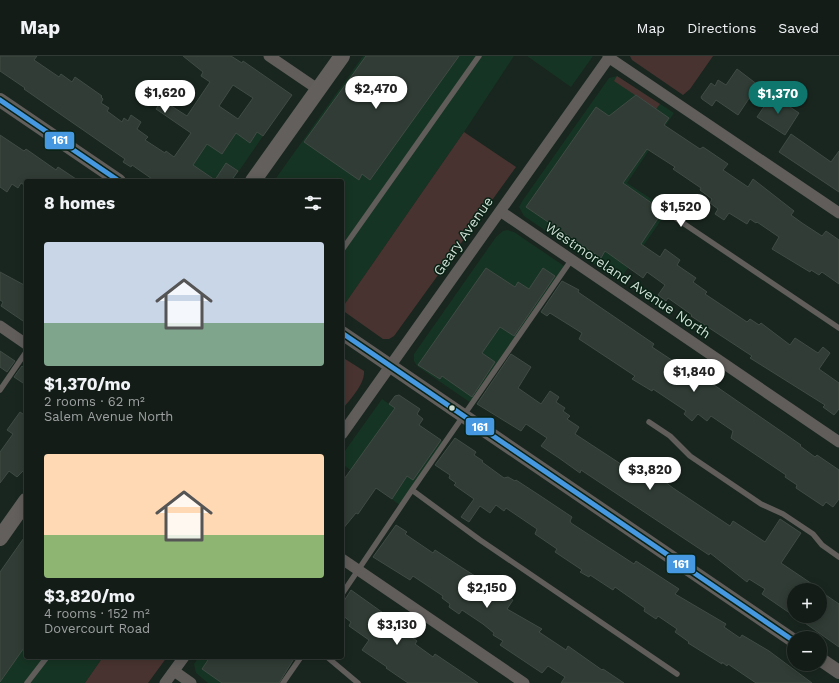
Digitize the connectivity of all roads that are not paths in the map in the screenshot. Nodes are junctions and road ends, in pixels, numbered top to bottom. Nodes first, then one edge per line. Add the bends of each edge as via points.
1 (269, 56) edge
2 (342, 56) edge
3 (479, 56) edge
4 (609, 57) edge
5 (319, 90) junction
6 (0, 100) edge
7 (116, 179) edge
8 (255, 179) edge
9 (500, 211) junction
10 (668, 213) dead end
11 (839, 213) edge
12 (344, 247) edge
13 (572, 259) junction
14 (0, 326) edge
15 (839, 328) edge
16 (344, 334) edge
17 (24, 343) edge
18 (24, 355) edge
19 (390, 367) junction
20 (0, 390) edge
21 (463, 416) junction
22 (650, 422) dead end
23 (344, 431) edge
24 (839, 442) edge
25 (412, 490) junction
26 (24, 504) edge
27 (0, 538) edge
28 (839, 557) edge
29 (344, 560) edge
30 (358, 570) junction
31 (344, 591) edge
32 (787, 637) edge
33 (45, 659) edge
34 (183, 659) edge
35 (300, 659) edge
36 (328, 659) edge
37 (827, 664) edge
38 (174, 671) junction
39 (839, 672) edge
40 (677, 674) dead end
41 (27, 683) edge
42 (165, 683) edge
43 (191, 683) edge
44 (283, 683) edge
45 (358, 683) edge
46 (524, 683) edge

1 - 5 street
2 - 5 main road
3 - 12 lane
4 - 9 street, Geary Avenue
4 - 11 street
5 - 8 main road
6 - 7 street
9 - 13 street, Westmoreland Avenue North
9 - 19 street, Geary Avenue
10 - 15 lane
13 - 21 lane
13 - 24 street, Westmoreland Avenue North
14 - 17 street
16 - 19 street
18 - 20 lane
19 - 21 street
19 - 23 street, Geary Avenue
21 - 25 lane
21 - 32 street
22 - 28 lane via 670,436 690,456 761,504 783,514 813,534 822,545
25 - 30 lane
25 - 40 lane via 480,540
26 - 27 main road
29 - 30 street
30 - 31 lane
30 - 46 street
33 - 41 lane
34 - 38 street
35 - 44 lane
36 - 45 lane
37 - 39 street
38 - 42 street
38 - 43 street

